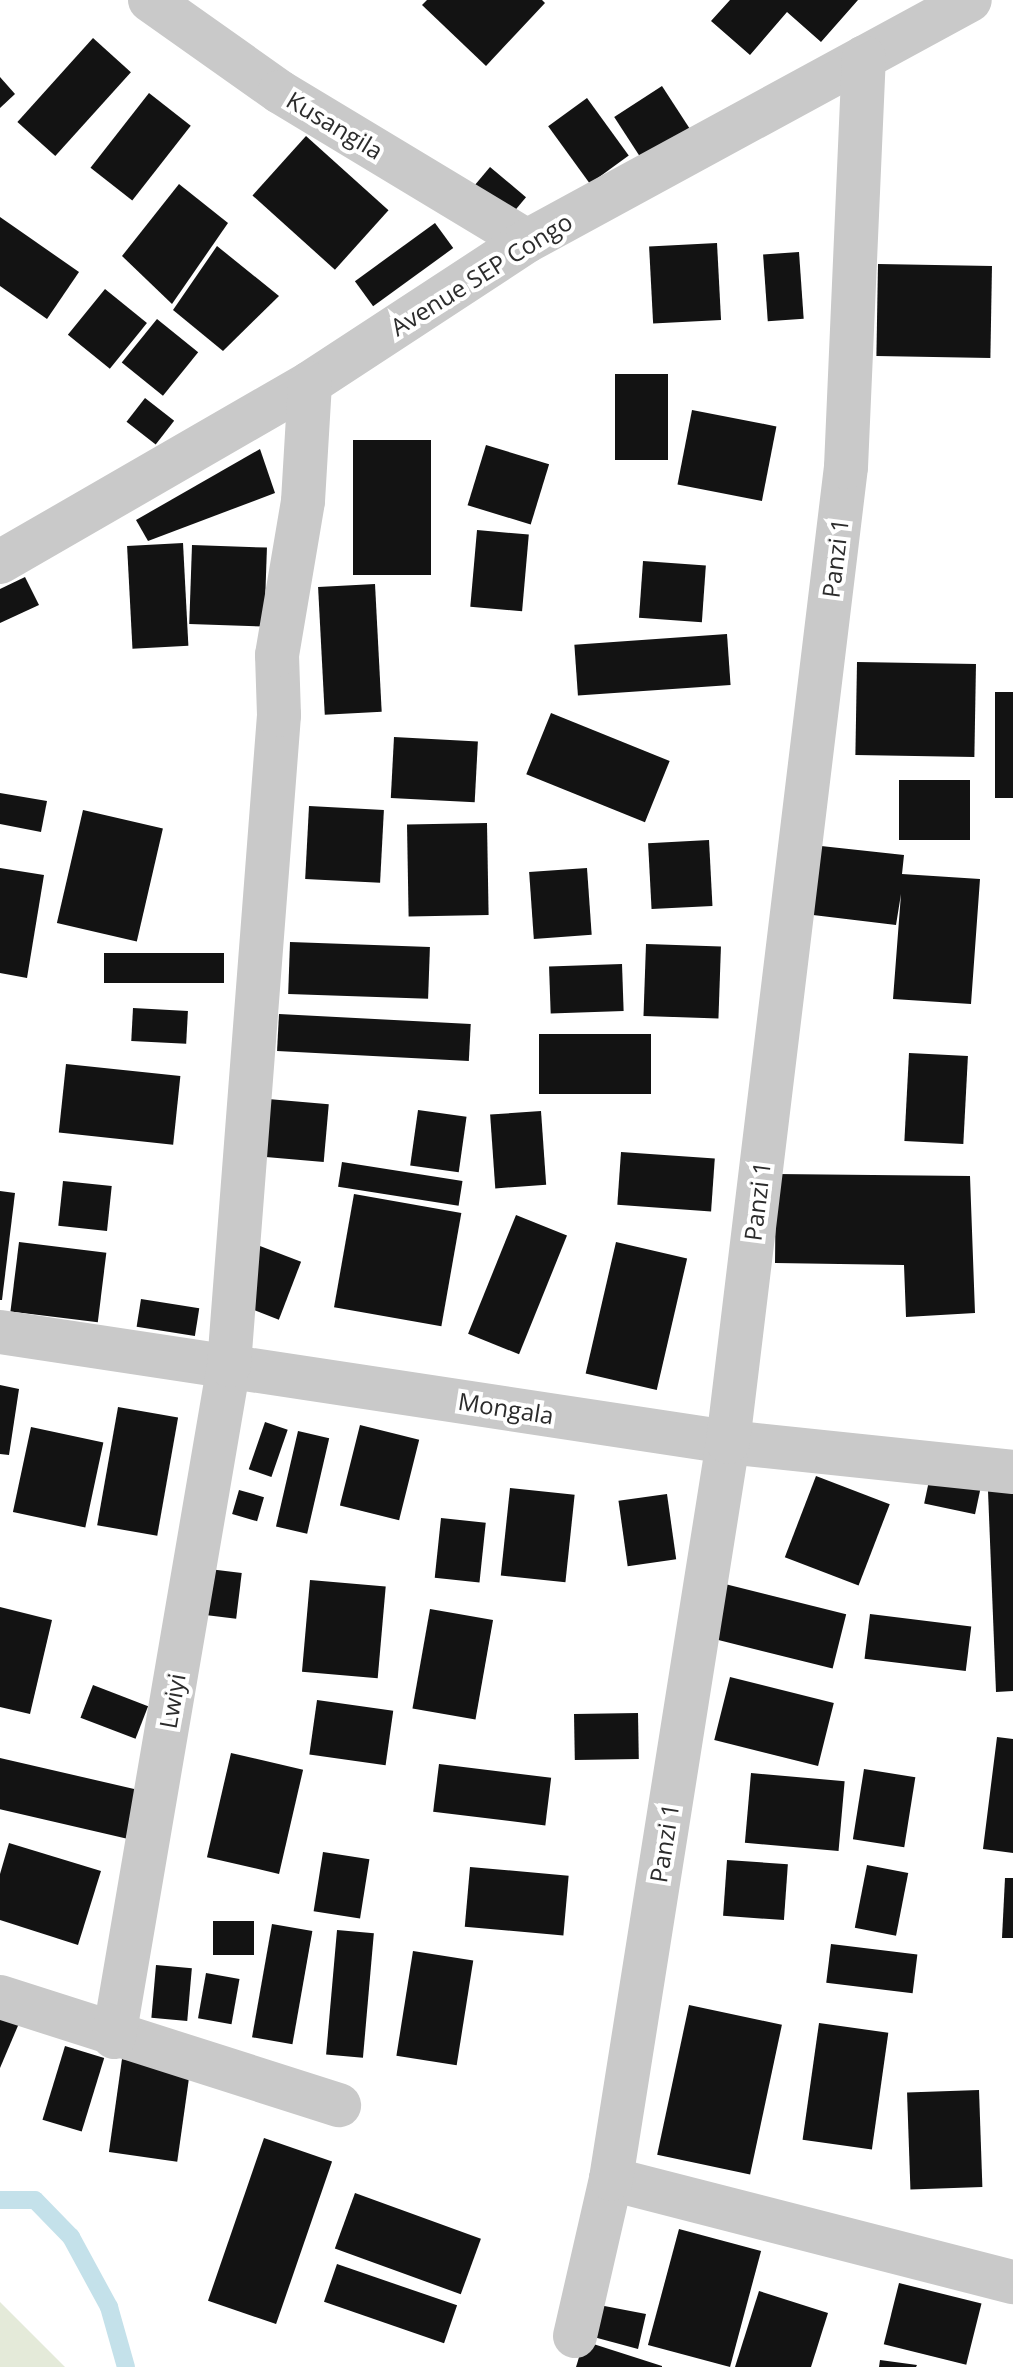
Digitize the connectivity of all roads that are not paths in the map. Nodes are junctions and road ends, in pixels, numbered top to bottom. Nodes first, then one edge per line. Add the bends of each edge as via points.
1 (150, 0) edge
2 (970, 0) edge
3 (864, 57) junction
4 (527, 241) junction
5 (310, 383) junction
6 (10, 542) edge
7 (0, 1332) edge
8 (229, 1365) junction
9 (728, 1442) junction
10 (1013, 1472) edge
11 (0, 1997) edge
12 (114, 2037) junction
13 (339, 2105) dead end
14 (611, 2179) junction
15 (1013, 2282) edge
16 (575, 2336) dead end

1 - 4 street, Kusangila via 280,92
2 - 3 street, Avenue SEP Congo
3 - 4 street, Avenue SEP Congo
3 - 9 street, Panzi 1 via 846,467
4 - 5 street, Avenue SEP Congo
5 - 6 street, Avenue SEP Congo
5 - 8 street, Lwiyi via 303,501 277,655 279,715
7 - 8 street, Mongala
8 - 9 street, Mongala
8 - 12 street, Lwiyi
9 - 10 street, Mongala
9 - 14 street, Panzi 1
11 - 12 street
12 - 13 street
14 - 15 street
14 - 16 street, Panzi 1

